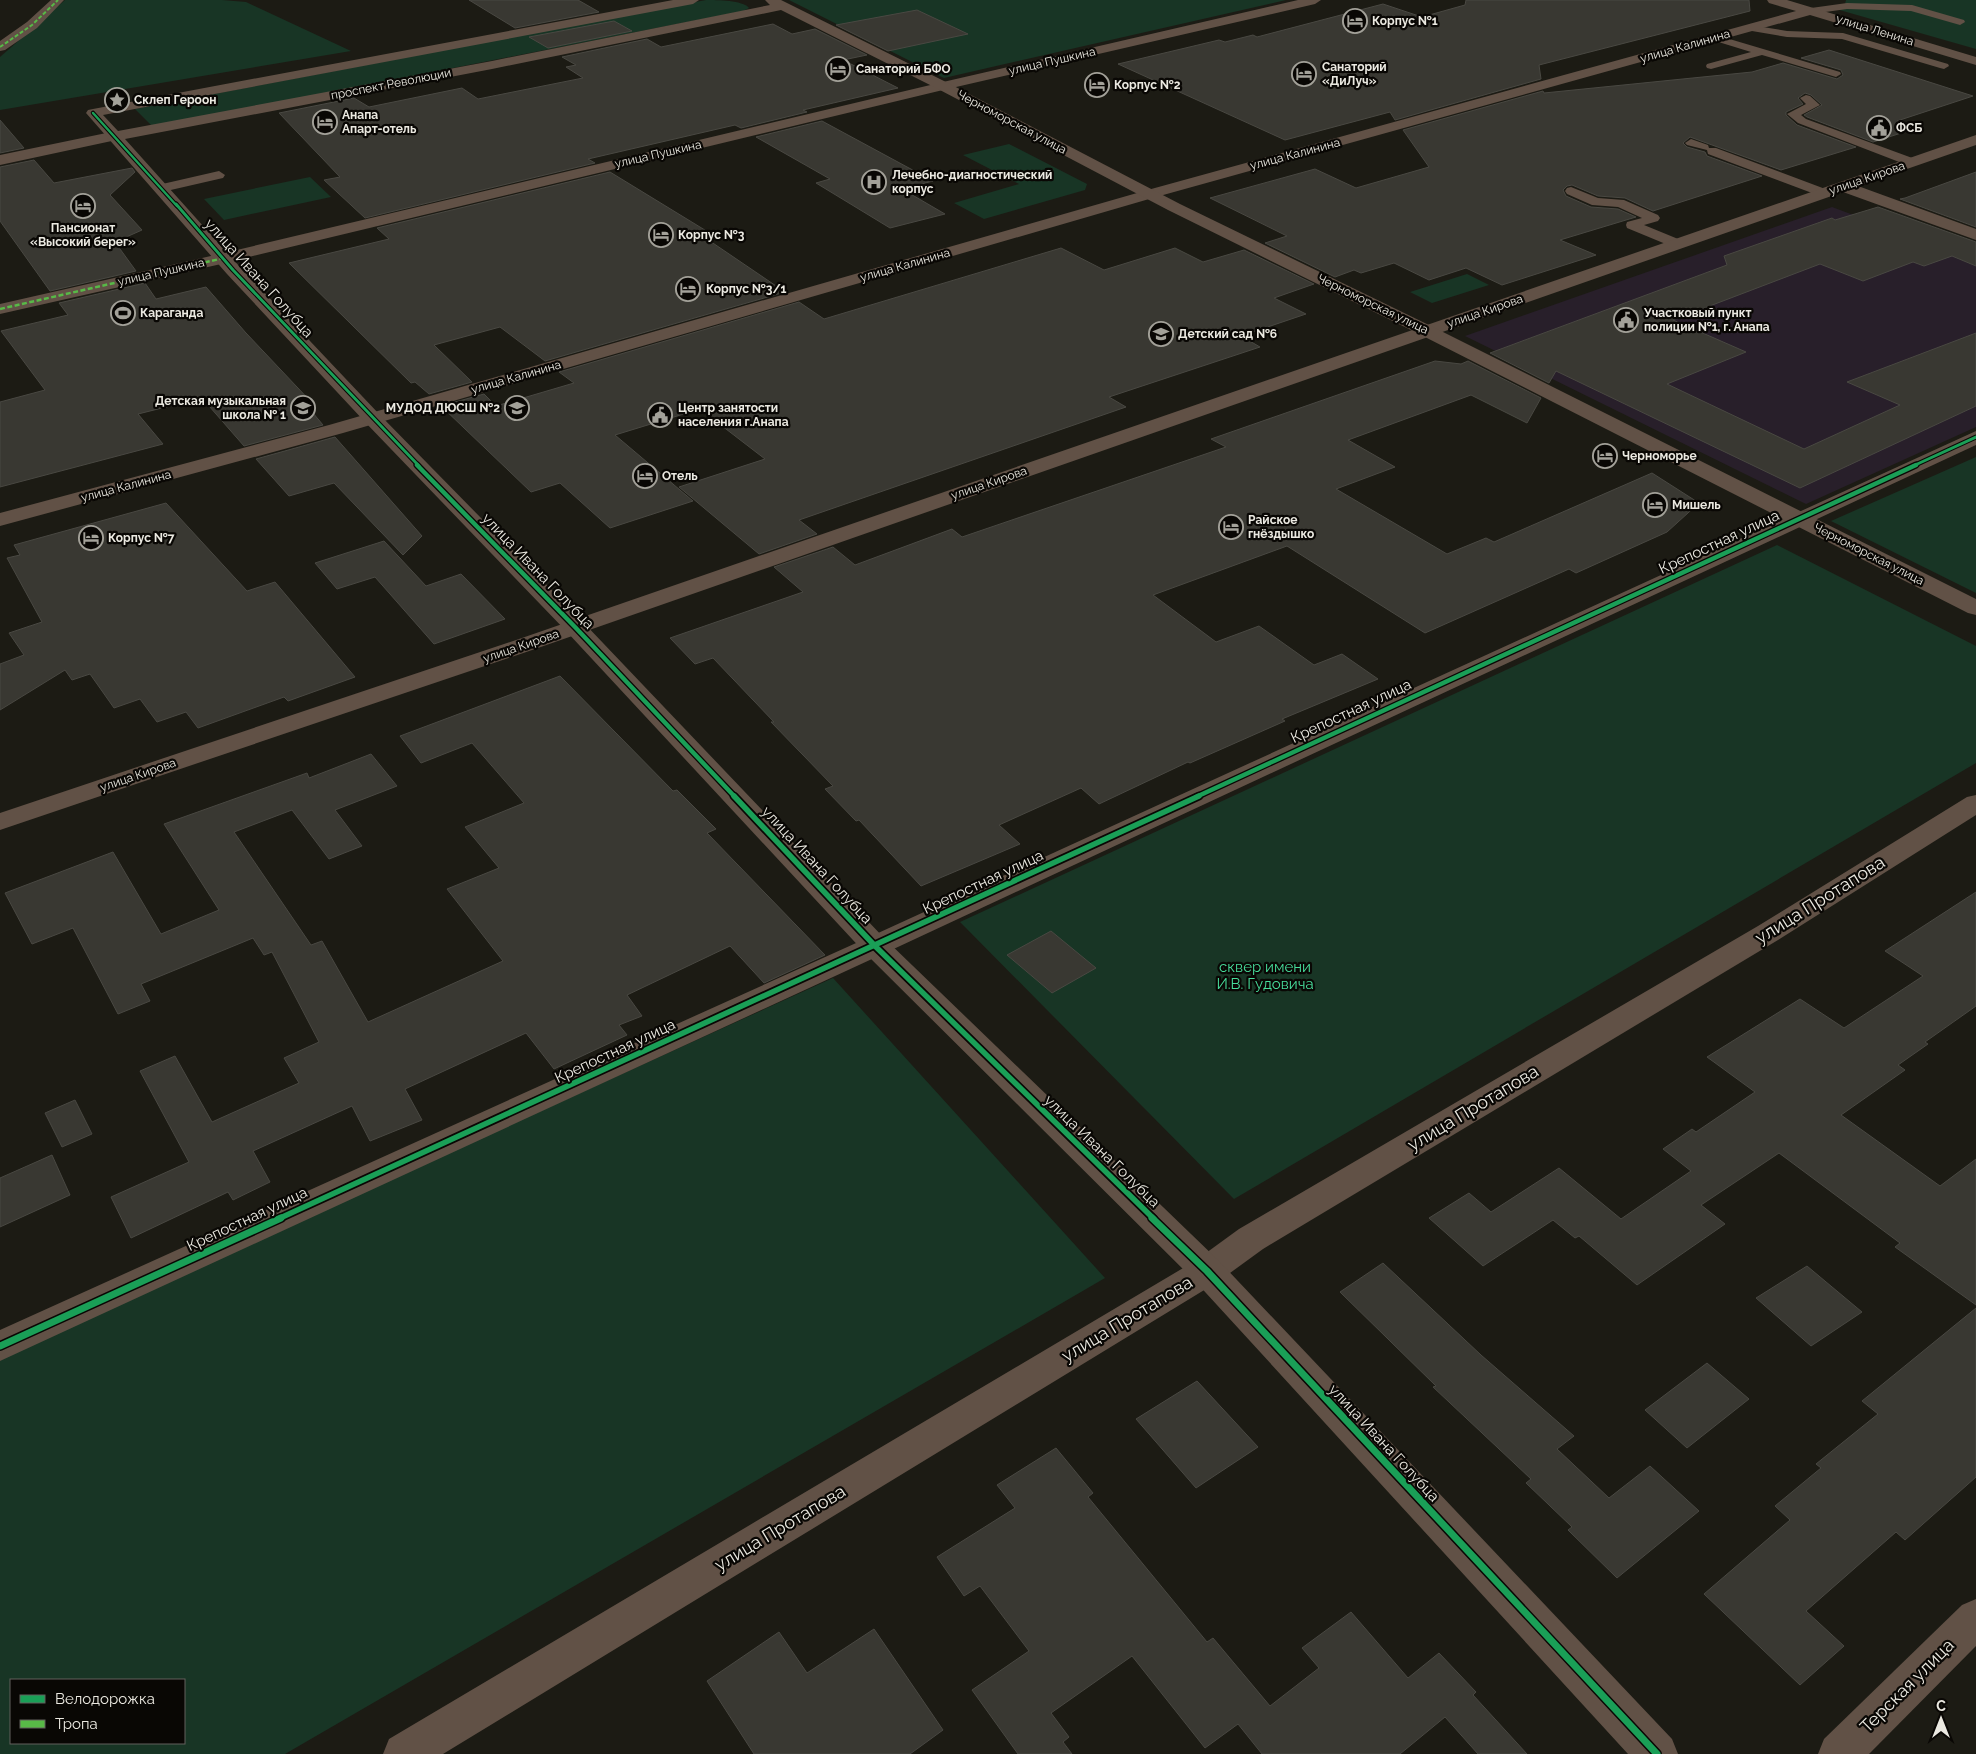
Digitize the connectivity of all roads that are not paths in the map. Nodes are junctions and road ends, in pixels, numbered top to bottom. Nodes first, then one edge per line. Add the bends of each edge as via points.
1 (58, 0) edge
2 (694, 0) edge
3 (1315, 0) edge
4 (1773, 0) edge
5 (777, 3) edge
6 (1811, 11) junction
7 (1960, 22) dead end
8 (1750, 28) junction
9 (1716, 38) junction
10 (0, 47) edge
11 (1762, 52) junction
12 (1976, 61) edge
13 (1711, 66) dead end
14 (1944, 66) dead end
15 (1836, 74) dead end
16 (943, 86) junction
17 (1806, 98) dead end
18 (93, 113) joint
19 (116, 136) junction
20 (1976, 140) edge
21 (1691, 143) dead end
22 (0, 160) edge
23 (1911, 162) junction
24 (219, 175) dead end
25 (1843, 186) junction
26 (162, 188) junction
27 (1571, 191) dead end
28 (1824, 193) junction
29 (1150, 194) junction
30 (1976, 235) edge
31 (1678, 244) junction
32 (224, 258) junction
33 (0, 309) edge
34 (1427, 331) junction
35 (372, 418) junction
36 (1976, 437) edge
37 (1800, 518) junction
38 (0, 520) edge
39 (1976, 608) edge
40 (575, 627) junction
41 (1976, 802) edge
42 (0, 822) edge
43 (876, 946) junction
44 (1207, 1271) junction
45 (0, 1346) edge
46 (1976, 1618) edge
47 (404, 1754) edge
48 (1657, 1754) edge
49 (1839, 1754) edge

1 - 10 street via 32,25
2 - 18 street, проспект Революции
3 - 16 street, улица Пушкина
4 - 6 street, улица Ленина
5 - 16 street, Черноморская улица
5 - 19 street, проспект Революции via 492,64
6 - 7 lane via 1847,6 1912,8
6 - 8 street, улица Калинина
6 - 12 street, улица Ленина
8 - 9 street, улица Калинина
8 - 14 lane via 1787,34 1843,36
9 - 11 lane
9 - 29 street, улица Калинина
11 - 13 lane
11 - 15 lane
16 - 29 street, Черноморская улица
16 - 32 street, улица Пушкина
17 - 23 lane via 1814,106 1793,114 1802,122
18 - 19 street, улица Ивана Голубца
19 - 22 street, проспект Революции
19 - 26 street, улица Ивана Голубца
20 - 23 street, улица Кирова
21 - 28 lane
23 - 25 street, улица Кирова
24 - 26 lane
25 - 28 street, улица Кирова
25 - 30 street
26 - 32 street, улица Ивана Голубца
27 - 31 lane via 1596,202 1620,203 1654,218 1632,225
28 - 31 street, улица Кирова
29 - 34 street, Черноморская улица
29 - 35 street, улица Калинина
31 - 34 street, улица Кирова
32 - 33 street, улица Пушкина
32 - 35 street, улица Ивана Голубца
34 - 37 street, Черноморская улица
34 - 40 street, улица Кирова
35 - 38 street, улица Калинина
35 - 40 street, улица Ивана Голубца
36 - 37 street, Крепостная улица
37 - 39 street, Черноморская улица
37 - 43 street, Крепостная улица
40 - 42 street, улица Кирова
40 - 43 street, улица Ивана Голубца
41 - 44 street, улица Протапова via 1768,933 1251,1239
43 - 44 street, улица Ивана Голубца
43 - 45 street, Крепостная улица
44 - 47 street, улица Протапова
44 - 48 street, улица Ивана Голубца
46 - 49 street, Терская улица

